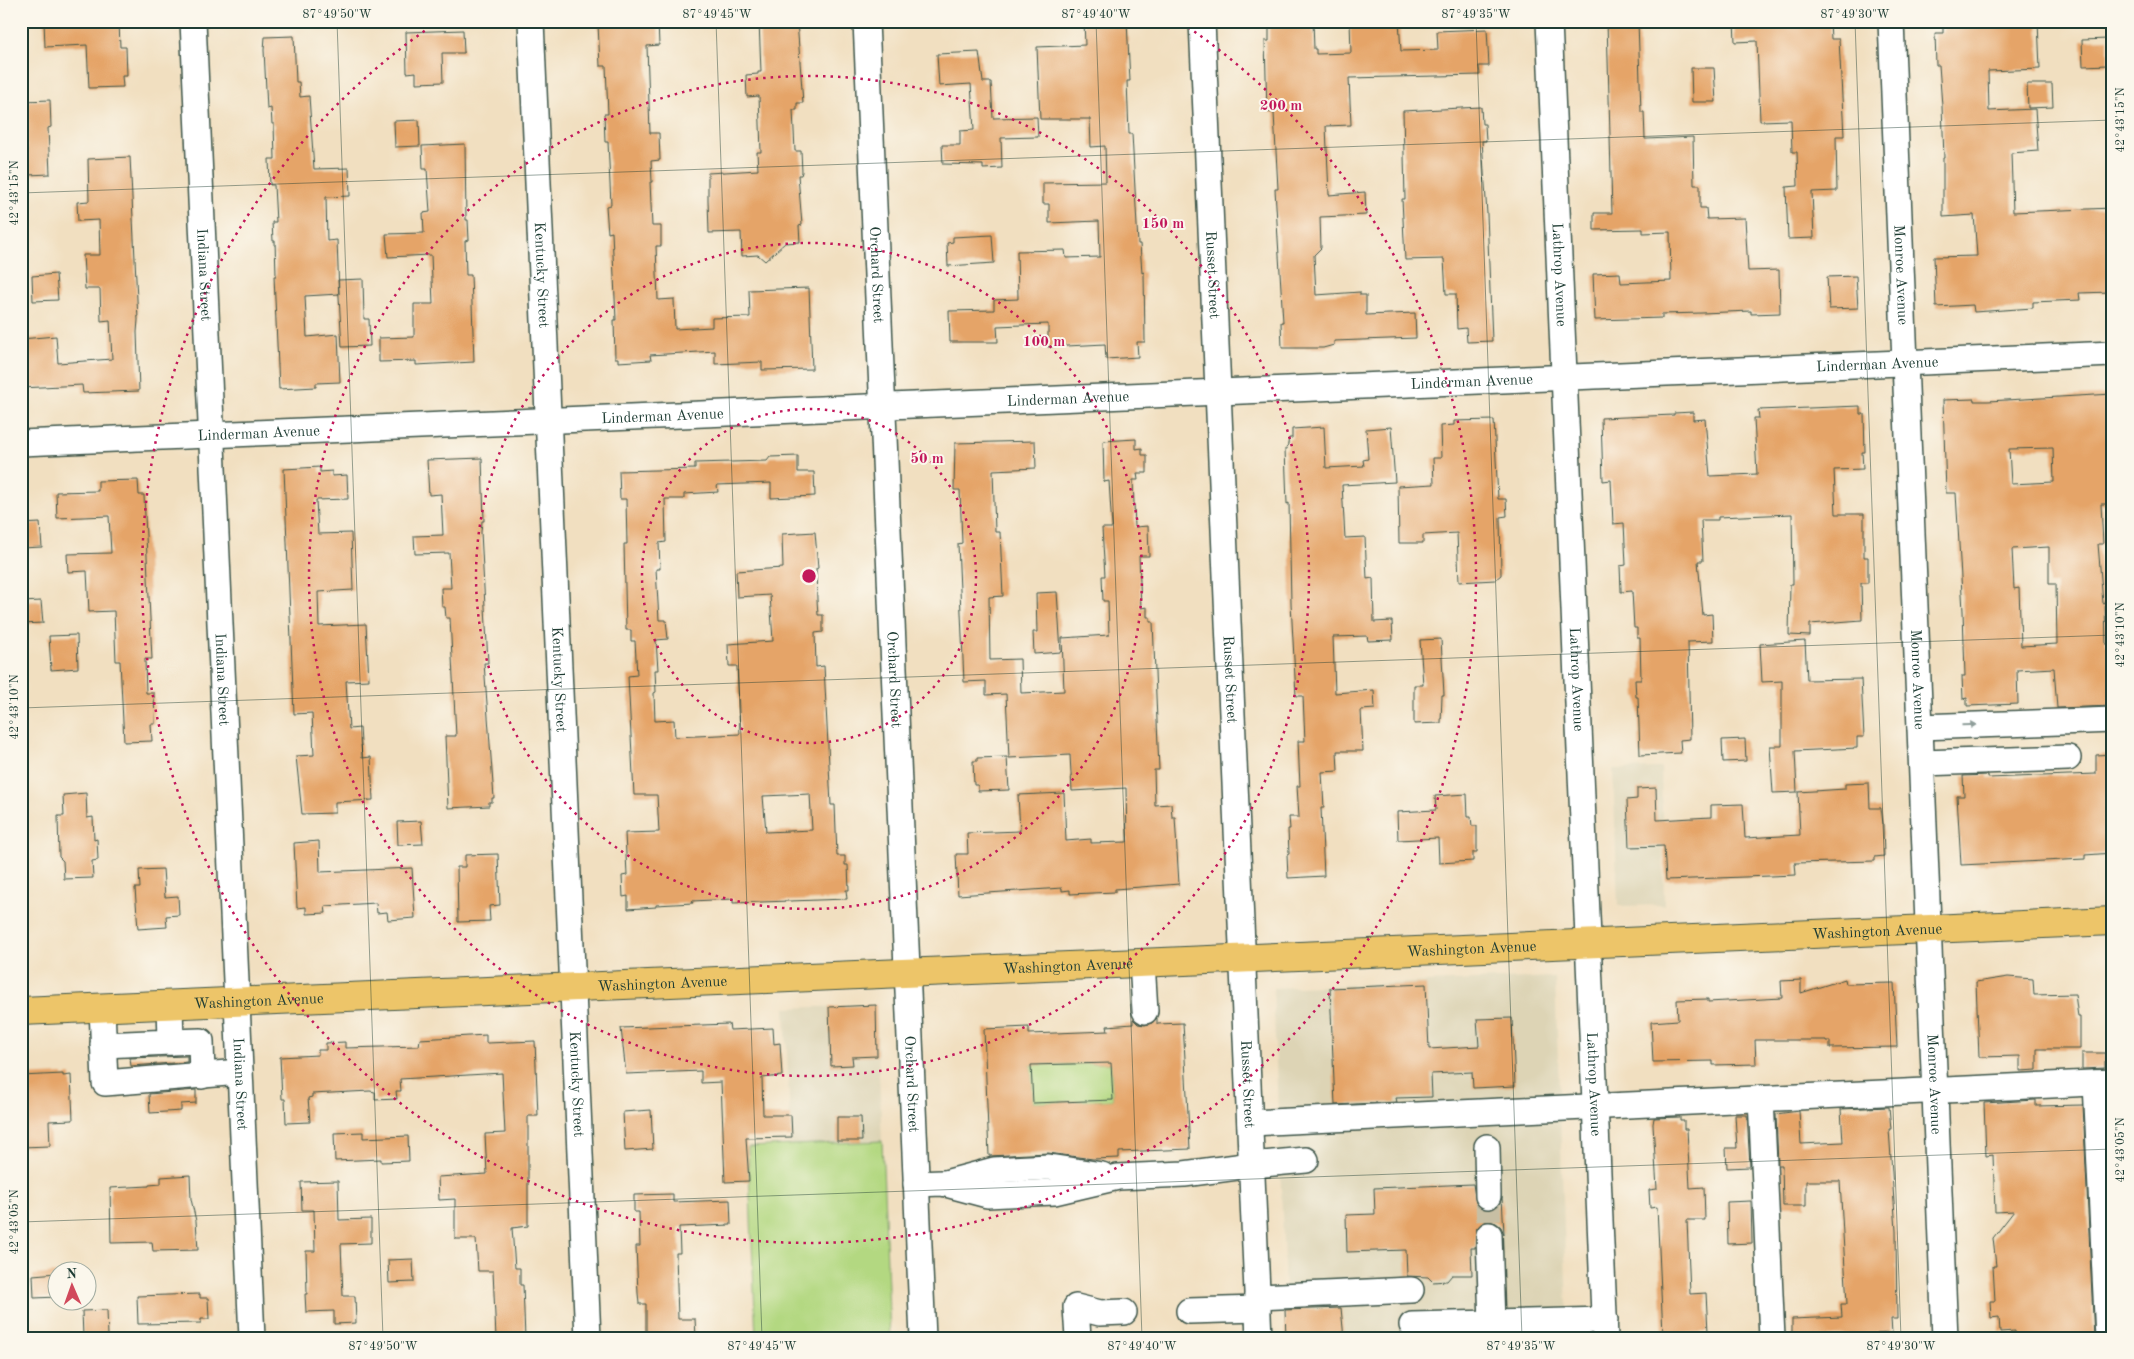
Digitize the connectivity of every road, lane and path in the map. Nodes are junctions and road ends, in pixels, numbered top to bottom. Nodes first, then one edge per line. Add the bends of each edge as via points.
1 (193, 21) edge
2 (531, 21) edge
3 (866, 21) edge
4 (1202, 21) edge
5 (1549, 21) edge
6 (1890, 21) edge
7 (2113, 354) edge
8 (1905, 362) junction
9 (1564, 376) junction
10 (1218, 391) junction
11 (883, 406) junction
12 (548, 420) junction
13 (212, 435) junction
14 (21, 443) edge
15 (2113, 720) edge
16 (1920, 727) junction
17 (2068, 758) dead end
18 (1922, 763) junction
19 (2113, 921) edge
20 (1928, 929) junction
21 (1589, 943) junction
22 (1243, 958) junction
23 (1142, 962) junction
24 (908, 972) junction
25 (572, 987) junction
26 (237, 1002) junction
27 (170, 1005) junction
28 (102, 1008) junction
29 (21, 1011) edge
30 (1145, 1011) dead end
31 (171, 1042) junction
32 (104, 1045) junction
33 (240, 1072) junction
34 (202, 1076) junction
35 (2104, 1083) edge
36 (1934, 1090) junction
37 (1761, 1098) junction
38 (1595, 1106) junction
39 (1250, 1123) junction
40 (1487, 1147) dead end
41 (1306, 1160) dead end
42 (1252, 1164) junction
43 (916, 1184) junction
44 (1488, 1196) tunnel mouth
45 (1490, 1235) tunnel mouth
46 (1410, 1290) dead end
47 (1258, 1303) junction
48 (1189, 1311) dead end
49 (1124, 1312) dead end
50 (1492, 1323) junction
51 (1412, 1325) dead end
52 (1605, 1329) edge
53 (252, 1338) edge
54 (588, 1338) edge
55 (923, 1338) edge
56 (1078, 1338) edge
57 (1259, 1338) edge
58 (1772, 1338) edge
59 (1945, 1338) edge
60 (2108, 1338) edge

1 - 13 street, Indiana Street
2 - 12 street, Kentucky Street
3 - 11 street, Orchard Street
4 - 10 street, Russet Street
5 - 9 street, Lathrop Avenue
6 - 8 street, Monroe Avenue
7 - 8 street, Linderman Avenue
8 - 9 street, Linderman Avenue
8 - 16 street, Monroe Avenue
9 - 10 street, Linderman Avenue
9 - 21 street, Lathrop Avenue
10 - 11 street, Linderman Avenue
10 - 22 street, Russet Street
11 - 12 street, Linderman Avenue
11 - 24 street, Orchard Street
12 - 13 street, Linderman Avenue
12 - 25 street, Kentucky Street
13 - 14 street, Linderman Avenue
13 - 26 street, Indiana Street
16 -> 15 street
16 - 18 street, Monroe Avenue
17 - 18 street
18 - 20 street, Monroe Avenue
19 - 20 main road, Washington Avenue
20 - 21 main road, Washington Avenue
20 - 36 street, Monroe Avenue
21 - 22 main road, Washington Avenue
21 - 38 street, Lathrop Avenue
22 - 23 main road, Washington Avenue
22 - 39 street, Russet Street
23 - 24 main road, Washington Avenue
23 - 30 street
24 - 25 main road, Washington Avenue
24 - 43 street, Orchard Street
25 - 26 main road, Washington Avenue
25 - 54 street, Kentucky Street
26 - 27 main road, Washington Avenue
26 - 33 street, Indiana Street
27 - 28 main road, Washington Avenue
27 - 31 street
28 - 29 main road, Washington Avenue
28 - 32 street
31 - 32 street
31 - 34 street via 201,1041
32 - 34 street via 105,1083
33 - 34 street
33 - 53 street, Indiana Street
35 - 36 street
35 - 60 street
36 - 37 street
36 - 59 street, Monroe Avenue
37 - 38 street
37 - 58 street
38 - 39 street
38 - 52 street, Lathrop Avenue
39 - 42 street, Russet Street
40 - 44 street
41 - 42 street
42 - 43 street via 1184,1174 1118,1177 1054,1192 987,1194 942,1184
42 - 47 street, Russet Street
43 - 55 street, Orchard Street
45 - 50 street
46 - 47 street
47 - 48 street
47 - 57 street, Russet Street
49 - 56 street via 1076,1307
50 - 51 street
50 - 52 street

